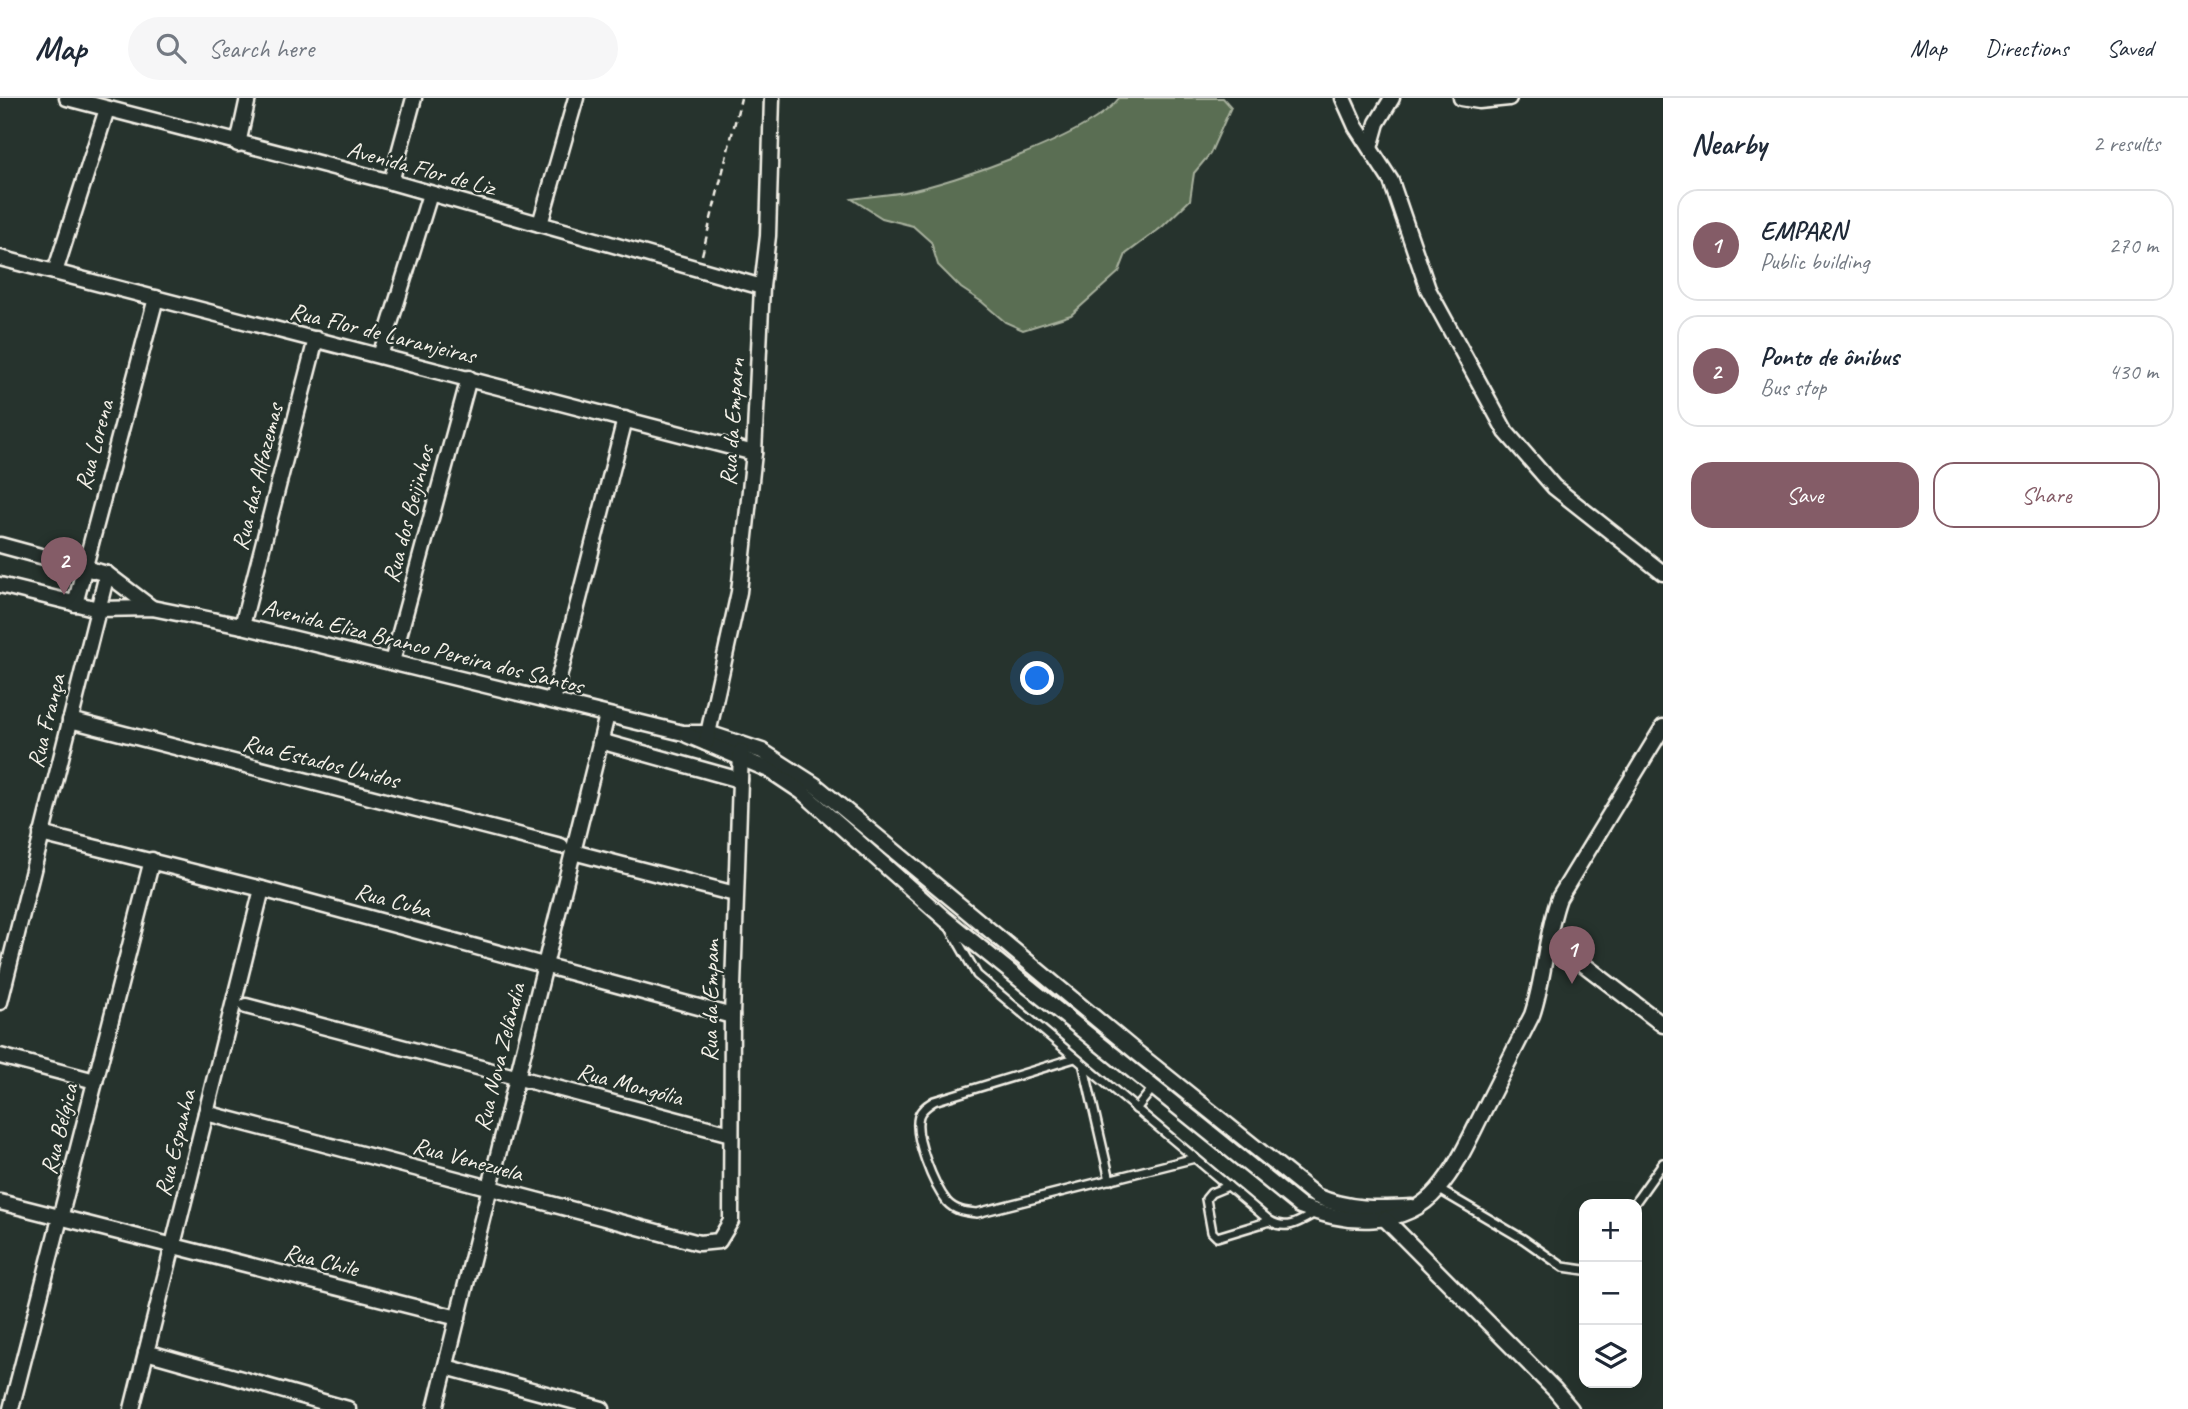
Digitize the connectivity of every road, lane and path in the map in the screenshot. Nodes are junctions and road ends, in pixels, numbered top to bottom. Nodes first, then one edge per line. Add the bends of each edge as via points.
1 (248, 98) edge
2 (414, 98) edge
3 (576, 98) edge
4 (741, 98) edge
5 (772, 98) edge
6 (1343, 98) edge
7 (1392, 98) edge
8 (1461, 98) edge
9 (1509, 98) edge
10 (77, 99) edge
11 (107, 109) junction
12 (238, 144) junction
13 (1370, 148) junction
14 (391, 182) junction
15 (430, 194) junction
16 (540, 224) junction
17 (0, 258) edge
18 (698, 271) junction
19 (55, 272) junction
20 (762, 287) junction
21 (156, 298) junction
22 (316, 339) junction
23 (380, 356) junction
24 (469, 378) junction
25 (625, 419) junction
26 (754, 453) junction
27 (0, 545) edge
28 (86, 567) junction
29 (1663, 573) edge
30 (107, 574) junction
31 (0, 585) edge
32 (75, 604) junction
33 (152, 608) junction
34 (98, 609) junction
35 (242, 626) junction
36 (392, 662) junction
37 (553, 701) junction
38 (607, 715) junction
39 (69, 720) junction
40 (1663, 727) edge
41 (707, 739) junction
42 (600, 740) junction
43 (741, 751) junction
44 (740, 780) junction
45 (41, 834) junction
46 (567, 849) junction
47 (152, 860) junction
48 (262, 889) junction
49 (735, 894) junction
50 (945, 919) junction
51 (1549, 937) junction
52 (545, 964) junction
53 (0, 1002) edge
54 (246, 1006) dead end
55 (732, 1016) junction
56 (1663, 1025) edge
57 (0, 1056) edge
58 (1075, 1058) junction
59 (1084, 1066) junction
60 (1165, 1075) junction
61 (517, 1078) junction
62 (95, 1081) junction
63 (1153, 1088) junction
64 (1136, 1109) junction
65 (206, 1114) junction
66 (731, 1134) junction
67 (1195, 1158) junction
68 (1663, 1163) edge
69 (1110, 1180) junction
70 (1228, 1186) junction
71 (490, 1189) junction
72 (1438, 1189) junction
73 (1638, 1199) edge
74 (0, 1202) edge
75 (1412, 1207) junction
76 (1316, 1213) junction
77 (60, 1217) junction
78 (1385, 1219) junction
79 (1270, 1221) junction
80 (719, 1241) joint
81 (172, 1247) junction
82 (1579, 1269) edge
83 (458, 1318) junction
84 (146, 1352) junction
85 (446, 1367) junction
86 (11, 1409) edge
87 (132, 1409) edge
88 (348, 1409) edge
89 (435, 1409) edge
90 (601, 1409) edge
91 (1571, 1409) edge

1 - 12 street
2 - 14 street
3 - 16 street
4 - 18 path
5 - 20 street, Rua da Emparn
6 - 13 street
7 - 13 street via 1377,123
8 - 9 street
10 - 11 street, Avenida Flor de Liz
11 - 12 street, Avenida Flor de Liz
11 - 19 street
12 - 14 street, Avenida Flor de Liz
13 - 29 street via 1391,181 1428,289 1506,432 1555,487
14 - 15 street, Avenida Flor de Liz
15 - 16 street, Avenida Flor de Liz
15 - 23 street
16 - 18 street, Avenida Flor de Liz
17 - 19 street, Rua Flor de Laranjeiras
18 - 20 street, Avenida Flor de Liz
19 - 21 street, Rua Flor de Laranjeiras
20 - 26 street, Rua da Emparn
21 - 22 street, Rua Flor de Laranjeiras
21 - 28 street, Rua Lorena
22 - 23 street, Rua Flor de Laranjeiras
22 - 35 street, Rua das Alfazemas
23 - 24 street, Rua Flor de Laranjeiras
24 - 25 street, Rua Flor de Laranjeiras
24 - 36 street, Rua dos Beijinhos
25 - 26 street, Rua Flor de Laranjeiras
25 - 37 street
26 - 41 street, Rua da Emparn via 739,592
27 - 28 street, Avenida Eliza Branco Pereira dos Santos
28 - 30 street, Avenida Eliza Branco Pereira dos Santos
28 - 32 street, Rua Lorena
30 - 33 street, Avenida Eliza Branco Pereira dos Santos
30 - 34 street, Rua França
31 - 32 street, Avenida Eliza Branco Pereira dos Santos
32 - 34 street, Avenida Eliza Branco Pereira dos Santos
33 - 34 street, Avenida Eliza Branco Pereira dos Santos
33 - 35 street, Avenida Eliza Branco Pereira dos Santos
34 - 39 street, Rua França
35 - 36 street, Avenida Eliza Branco Pereira dos Santos
36 - 37 street, Avenida Eliza Branco Pereira dos Santos
37 - 38 street, Avenida Eliza Branco Pereira dos Santos
38 - 41 street, Avenida Eliza Branco Pereira dos Santos
38 - 42 street, Rua Nova Zelândia
39 - 45 street, Rua França
39 - 46 street, Rua Estados Unidos
40 - 51 street via 1559,898
41 - 43 street, Avenida Eliza Branco Pereira dos Santos
42 - 44 street
42 - 46 street, Rua Nova Zelândia
43 - 44 street, Rua da Empam
43 - 50 street via 802,792
43 - 60 street via 778,758 816,785
44 - 49 street, Rua da Empam
45 - 47 street, Rua Cuba
45 - 53 street, Rua França
46 - 49 street, Rua Estados Unidos
46 - 52 street, Rua Nova Zelândia
47 - 48 street, Rua Cuba
47 - 62 street, Rua Bélgica
48 - 52 street, Rua Cuba
48 - 65 street, Rua Espanha
49 - 55 street, Rua da Empam
50 - 58 lane via 977,975
50 - 63 street
51 - 56 street
51 - 72 street via 1532,1015 1463,1152
52 - 55 street, Rua Cuba
52 - 61 street, Rua Nova Zelândia
54 - 61 street, Rua Mongólia
55 - 66 street, Rua da Empam
57 - 62 street
58 - 59 lane
58 - 69 lane via 934,1101 918,1119 923,1150 948,1204 961,1212 977,1213
59 - 64 lane
59 - 69 lane
60 - 63 street
60 - 75 street via 1316,1196 1372,1209
61 - 66 street, Rua Mongólia
61 - 71 street, Rua Nova Zelândia
62 - 77 street, Rua Bélgica
63 - 64 lane
63 - 76 street via 1300,1206
64 - 67 lane
65 - 71 street, Rua Venezuela
65 - 81 street, Rua Espanha
66 - 80 street, Rua da Empam via 731,1221
67 - 69 lane
67 - 70 lane
68 - 73 lane
70 - 79 lane
70 - 79 lane via 1206,1199 1217,1237
71 - 80 street, Rua Venezuela via 699,1243
71 - 83 street, Rua Nova Zelândia
72 - 75 street
72 - 82 lane via 1563,1267
74 - 77 street, Rua Chile
75 - 78 street
76 - 78 street via 1343,1219
76 - 79 lane via 1285,1226
77 - 81 street, Rua Chile
77 - 86 street, Rua Bélgica
78 - 91 street
81 - 83 street, Rua Chile
81 - 84 street, Rua Espanha
83 - 85 street, Rua Nova Zelândia
84 - 87 street, Rua Espanha
84 - 88 street
85 - 89 street, Rua Nova Zelândia
85 - 90 street

